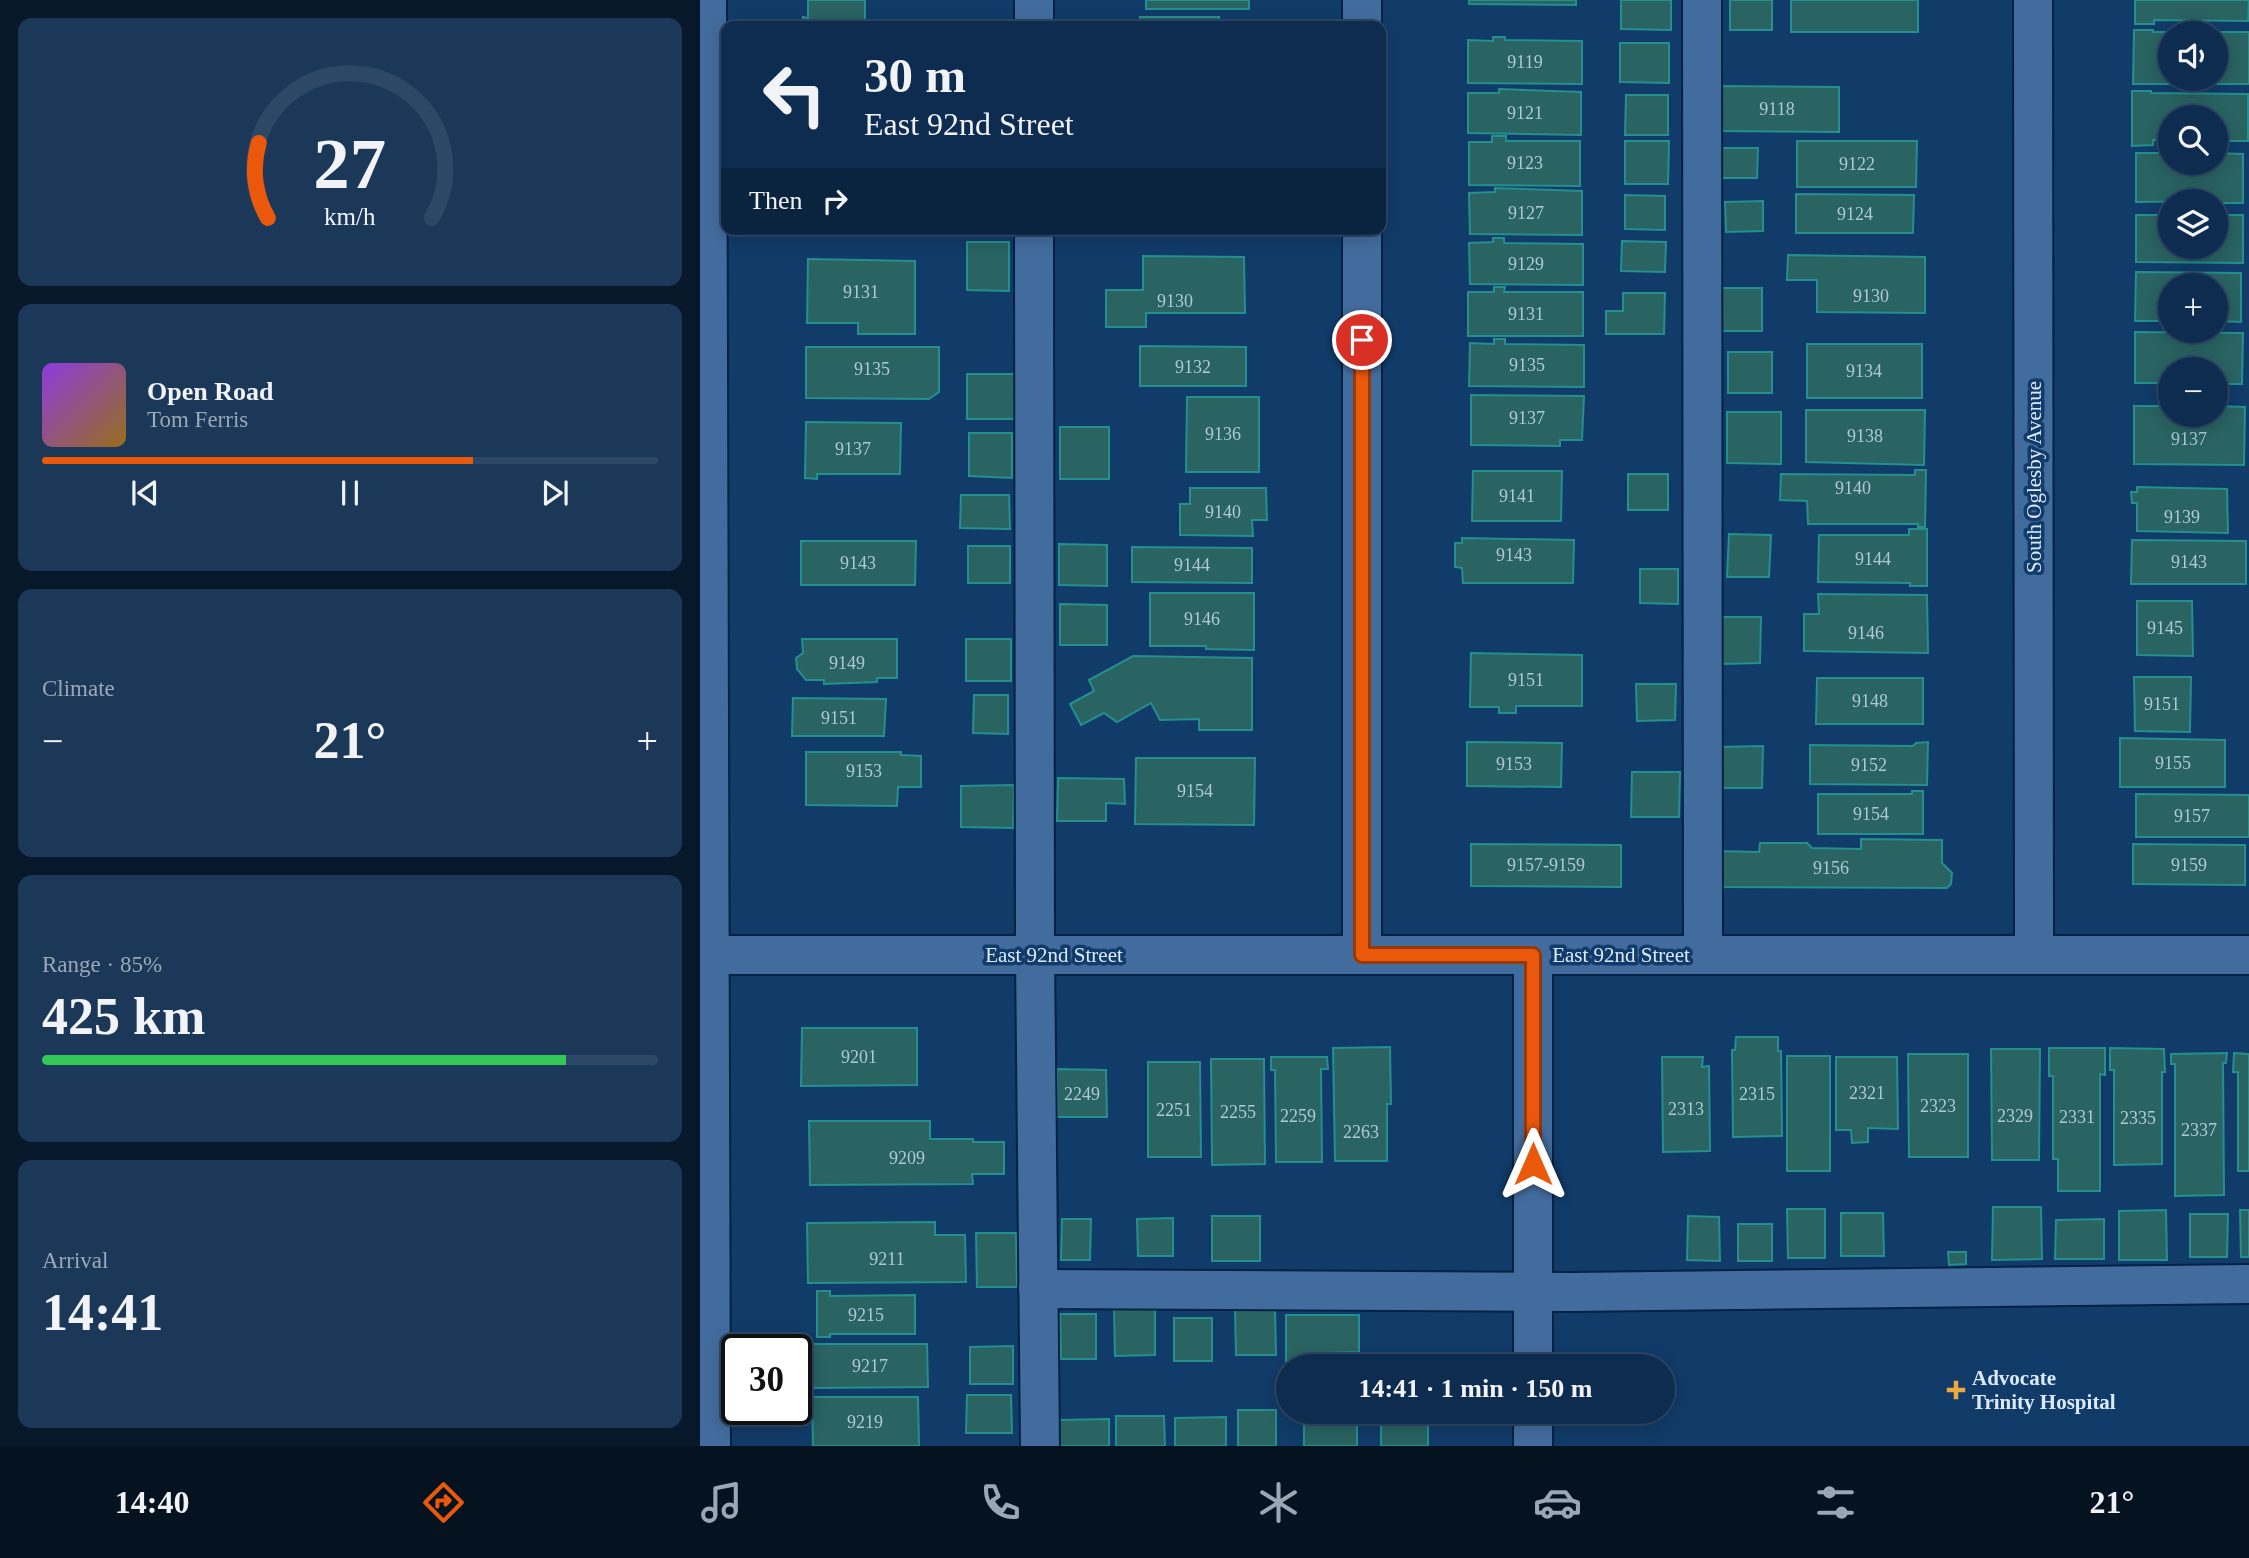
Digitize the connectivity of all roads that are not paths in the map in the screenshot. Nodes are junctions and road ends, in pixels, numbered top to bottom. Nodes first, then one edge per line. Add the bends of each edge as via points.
1 (707, 0) edge
2 (1034, 0) edge
3 (1362, 0) edge
4 (1702, 0) edge
5 (2034, 0) edge
6 (1034, 21) edge
7 (1362, 21) edge
8 (1034, 235) edge
9 (1362, 235) edge
10 (705, 955) edge
11 (1035, 955) junction
12 (1362, 955) junction
13 (1533, 955) junction
14 (1703, 955) junction
15 (2034, 955) junction
16 (2249, 955) edge
17 (2249, 1284) edge
18 (1038, 1289) junction
19 (1533, 1292) junction
20 (1533, 1354) edge
21 (1533, 1424) edge
22 (711, 1446) edge
23 (1040, 1446) edge
24 (1533, 1446) edge

1 - 10 street
2 - 6 street
3 - 7 street
4 - 14 street
5 - 15 street, South Oglesby Avenue
8 - 11 street
9 - 12 street
10 - 11 street, East 92nd Street
10 - 22 street
11 - 12 street, East 92nd Street
11 - 18 street
12 - 13 street, East 92nd Street
13 - 14 street, East 92nd Street
13 - 19 street
14 - 15 street, East 92nd Street
15 - 16 street, East 92nd Street
17 - 19 street
18 - 19 street
18 - 23 street
19 - 20 street
21 - 24 street

